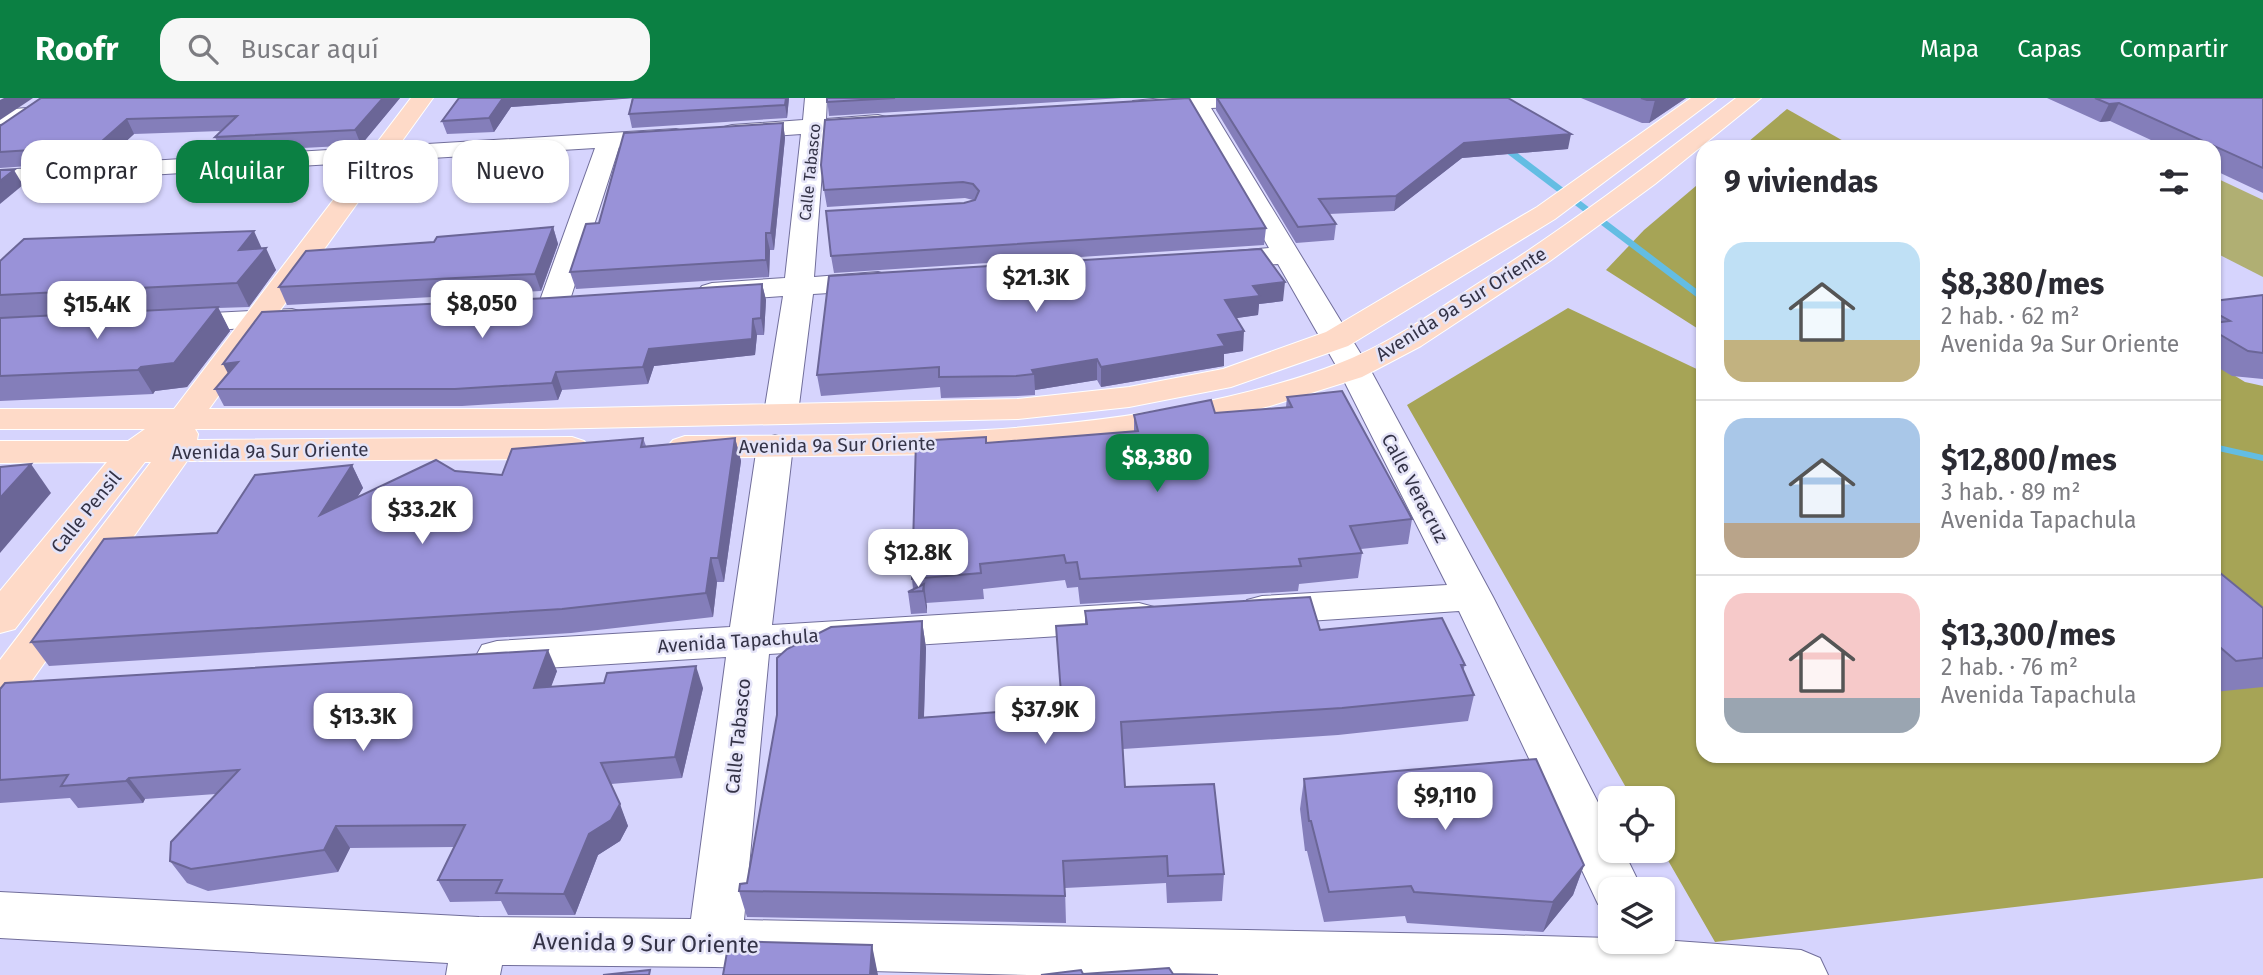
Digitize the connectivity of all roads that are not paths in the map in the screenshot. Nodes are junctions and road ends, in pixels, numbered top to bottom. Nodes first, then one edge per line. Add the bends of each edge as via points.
1 (422, 98) edge
2 (816, 98) edge
3 (1273, 98) edge
4 (1705, 98) edge
5 (1749, 98) edge
6 (1195, 100) edge
7 (1114, 108) edge
8 (0, 117) edge
9 (897, 121) edge
10 (816, 127) junction
11 (0, 133) edge
12 (391, 140) edge
13 (1696, 140) edge
14 (1696, 140) edge
15 (609, 141) junction
16 (438, 150) edge
17 (323, 157) edge
18 (0, 177) edge
19 (344, 203) edge
20 (1287, 255) junction
21 (1189, 261) edge
22 (910, 279) edge
23 (799, 286) junction
24 (690, 293) edge
25 (554, 303) edge
26 (326, 316) edge
27 (259, 320) junction
28 (150, 325) edge
29 (1346, 354) junction
30 (0, 419) edge
31 (778, 429) junction
32 (181, 435) junction
33 (0, 452) edge
34 (134, 452) junction
35 (1473, 597) junction
36 (1222, 612) edge
37 (1181, 614) edge
38 (0, 619) edge
39 (749, 640) junction
40 (460, 658) edge
41 (59, 683) edge
42 (2, 690) edge
43 (1610, 877) edge
44 (0, 915) edge
45 (715, 943) junction
46 (1638, 954) edge
47 (1655, 954) edge
48 (476, 958) edge
49 (904, 962) edge
50 (1508, 967) edge
51 (1801, 975) edge

1 - 12 main road, Calle Pensil
2 - 10 street, Calle Tabasco
3 - 6 street
4 - 29 main road, Avenida 9a Sur Oriente
5 - 13 main road, Avenida 9a Sur Oriente
6 - 7 street
6 - 20 street, Calle Veracruz
8 - 11 street via 36,109
9 - 10 street
10 - 15 street
10 - 23 street, Calle Tabasco via 819,218
14 - 29 main road, Avenida 9a Sur Oriente via 1581,228 1431,327
15 - 16 street
15 - 25 street
17 - 18 street
19 - 27 main road, Calle Pensil
20 - 21 street
20 - 29 street, Calle Veracruz
22 - 23 street
23 - 24 street
23 - 31 street, Calle Tabasco
26 - 27 street
27 - 28 street
27 - 32 main road, Calle Pensil
29 - 31 main road, Avenida 9a Sur Oriente via 1279,393 1184,418 1087,433 944,443
29 - 35 street, Calle Veracruz
30 - 32 main road, Avenida 9a Sur Oriente
31 - 32 main road, Avenida 9a Sur Oriente
31 - 39 street, Calle Tabasco
32 - 34 main road, Calle Pensil
32 - 42 main road, Calle Pensil
33 - 34 main road
34 - 38 main road, Calle Pensil
35 - 36 street
35 - 43 street, Calle Veracruz
37 - 39 street, Avenida Tapachula
39 - 40 street, Avenida Tapachula
39 - 45 street, Calle Tabasco
41 - 42 street
44 - 48 street, Avenida 9 Sur Oriente
45 - 48 street, Avenida 9 Sur Oriente
45 - 49 street, Avenida 9 Sur Oriente
46 - 50 street, Avenida 9 Sur Oriente
47 - 51 street, Avenida 9 Sur Oriente
49 - 50 street, Avenida 9 Sur Oriente

